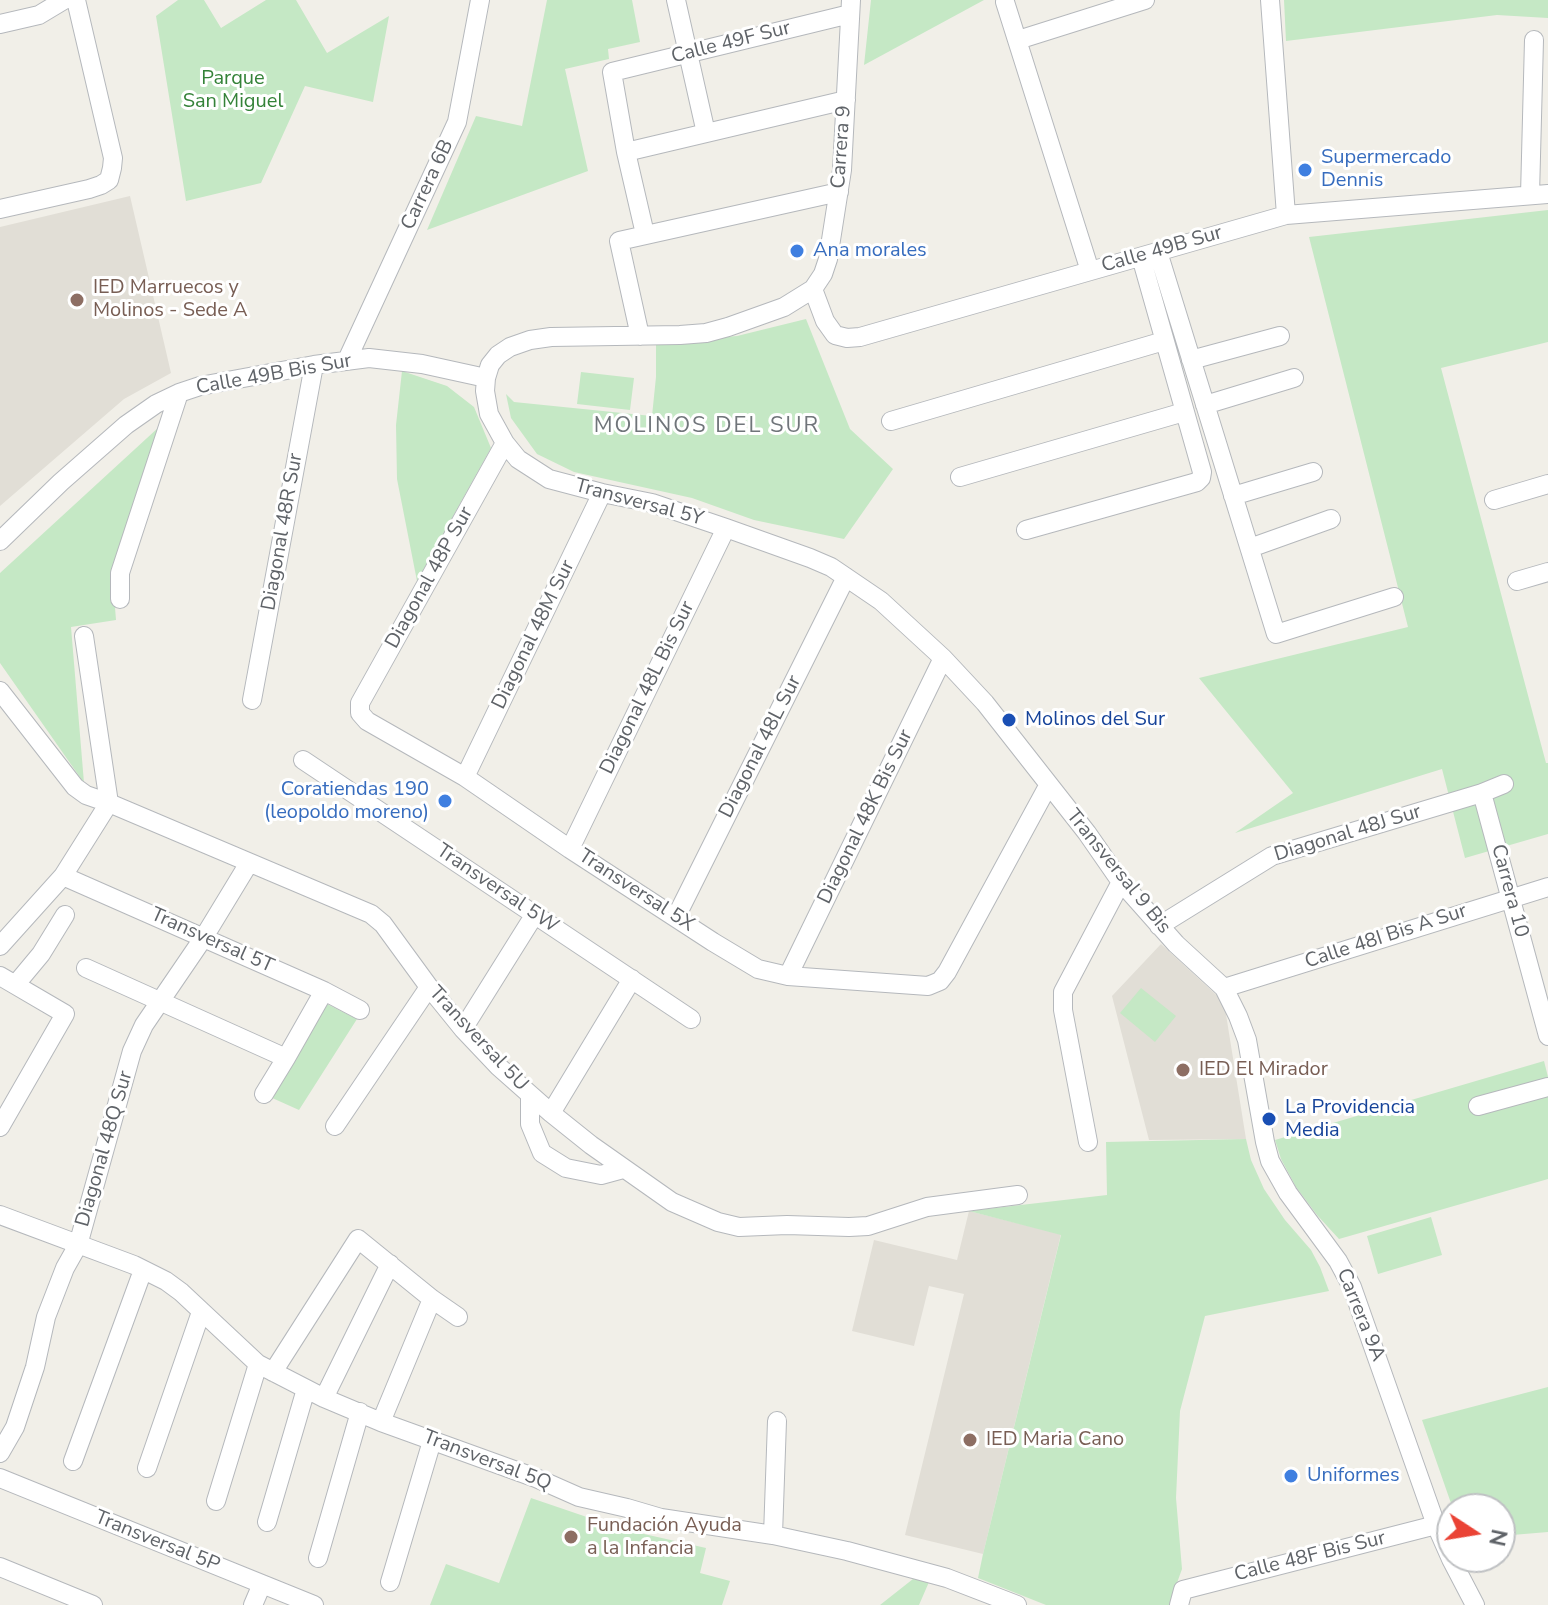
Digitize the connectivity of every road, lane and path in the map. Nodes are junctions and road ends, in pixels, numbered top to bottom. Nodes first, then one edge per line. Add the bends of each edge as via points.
1 (64, 0) edge
2 (76, 0) edge
3 (480, 0) edge
4 (676, 0) edge
5 (1145, 0) edge
6 (1270, 0) edge
7 (1005, 2) dead end
8 (850, 7) edge
9 (37, 8) edge
10 (0, 24) edge
11 (1018, 40) junction
12 (1534, 40) dead end
13 (688, 53) junction
14 (846, 100) junction
15 (706, 133) junction
16 (1540, 135) edge
17 (626, 152) junction
18 (839, 192) junction
19 (1539, 194) edge
20 (0, 209) edge
21 (1286, 215) junction
22 (645, 234) junction
23 (1149, 254) junction
24 (1090, 271) junction
25 (813, 289) junction
26 (640, 336) junction
27 (1280, 336) dead end
28 (1164, 341) junction
29 (347, 360) junction
30 (1191, 360) junction
31 (314, 365) junction
32 (486, 378) junction
33 (1294, 378) dead end
34 (179, 393) junction
35 (1205, 405) junction
36 (1184, 412) junction
37 (891, 421) dead end
38 (505, 443) junction
39 (1313, 472) dead end
40 (960, 477) dead end
41 (1548, 484) edge
42 (602, 493) junction
43 (1233, 496) junction
44 (1494, 500) dead end
45 (1331, 519) dead end
46 (726, 528) junction
47 (1026, 530) dead end
48 (0, 541) edge
49 (1250, 548) junction
50 (1548, 572) edge
51 (846, 577) junction
52 (1517, 581) dead end
53 (1394, 597) dead end
54 (120, 599) dead end
55 (84, 636) dead end
56 (943, 658) junction
57 (0, 691) edge
58 (252, 700) dead end
59 (360, 713) joint
60 (303, 760) dead end
61 (465, 777) junction
62 (1504, 784) dead end
63 (1048, 786) junction
64 (1482, 793) junction
65 (109, 803) junction
66 (570, 849) junction
67 (249, 863) junction
68 (63, 876) junction
69 (1121, 882) junction
70 (1548, 887) edge
71 (1511, 898) junction
72 (535, 914) junction
73 (65, 915) dead end
74 (676, 917) junction
75 (1159, 926) junction
76 (204, 937) junction
77 (0, 946) edge
78 (86, 968) dead end
79 (788, 976) junction
80 (632, 979) junction
81 (8, 980) edge
82 (429, 987) junction
83 (1224, 988) junction
84 (324, 991) junction
85 (161, 1000) junction
86 (360, 1010) dead end
87 (691, 1019) dead end
88 (463, 1029) junction
89 (1548, 1036) edge
90 (286, 1058) junction
91 (1548, 1087) edge
92 (264, 1094) dead end
93 (530, 1095) junction
94 (1478, 1106) dead end
95 (551, 1113) junction
96 (335, 1126) dead end
97 (0, 1127) edge
98 (1088, 1142) dead end
99 (623, 1169) junction
100 (1018, 1195) dead end
101 (0, 1215) edge
102 (78, 1245) junction
103 (390, 1264) junction
104 (143, 1270) junction
105 (432, 1299) junction
106 (201, 1312) junction
107 (458, 1317) dead end
108 (265, 1368) junction
109 (306, 1389) junction
110 (324, 1398) junction
111 (360, 1412) junction
112 (777, 1421) dead end
113 (381, 1422) junction
114 (432, 1441) junction
115 (0, 1453) edge
116 (73, 1461) dead end
117 (147, 1468) dead end
118 (0, 1478) edge
119 (216, 1501) dead end
120 (267, 1522) dead end
121 (1436, 1525) joint
122 (773, 1535) junction
123 (318, 1558) dead end
124 (0, 1567) edge
125 (1458, 1573) edge
126 (390, 1582) dead end
127 (262, 1584) junction
128 (1181, 1598) edge
129 (93, 1605) edge
130 (253, 1605) edge
131 (314, 1605) edge
132 (1017, 1605) edge
133 (1475, 1605) edge

1 - 9 street
2 - 20 street via 113,158 109,180
3 - 29 street, Carrera 6B via 457,122
4 - 13 street
5 - 11 street
6 - 21 street
7 - 11 street
8 - 13 street, Calle 49F Sur
8 - 14 street, Carrera 9
9 - 10 street
11 - 24 street
12 - 16 street
13 - 15 street
13 - 17 street, Calle 49F Sur via 612,72
14 - 15 street
14 - 18 street, Carrera 9
15 - 17 street
16 - 19 street
17 - 22 street
18 - 22 street
18 - 25 street, Carrera 9 via 828,259
19 - 21 street, Calle 49B Sur
21 - 23 street, Calle 49B Sur
22 - 26 street via 619,241
23 - 24 street, Calle 49B Sur
23 - 28 street
23 - 30 street
24 - 25 street, Calle 49B Sur via 847,338 835,335 825,321
25 - 26 street via 784,307 706,333
26 - 32 street via 530,340 498,355
27 - 30 street
28 - 36 street
28 - 37 street
29 - 31 street, Calle 49B Bis Sur
29 - 32 street, Calle 49B Bis Sur via 395,360
30 - 35 street
31 - 34 street, Calle 49B Bis Sur
31 - 58 street, Diagonal 48R Sur
32 - 38 street, Transversal 5Y via 489,414
33 - 35 street
34 - 48 street, Calle 49B Bis Sur via 126,425
34 - 54 street via 120,573
35 - 43 street
36 - 40 street
36 - 47 street via 1202,472 1197,482
38 - 42 street, Transversal 5Y via 518,459 549,479
38 - 59 street, Diagonal 48P Sur via 360,703
39 - 43 street
41 - 44 street
42 - 46 street, Transversal 5Y
42 - 61 street, Diagonal 48M Sur
43 - 49 street
45 - 49 street
46 - 51 street, Transversal 5Y
46 - 66 street, Diagonal 48L Bis Sur
49 - 53 street via 1276,634
50 - 52 street
51 - 56 street, Transversal 5Y via 881,601
51 - 74 street, Diagonal 48L Sur
55 - 65 street
56 - 63 street, Transversal 9 Bis
56 - 79 street, Diagonal 48K Bis Sur
57 - 65 street, Transversal 5U via 75,787
59 - 61 street, Transversal 5X
60 - 72 street, Transversal 5W
61 - 66 street, Transversal 5X
62 - 64 street, Diagonal 48J Sur
63 - 69 street, Transversal 9 Bis
63 - 79 street, Transversal 5X via 940,981 928,986
64 - 71 street, Carrera 10
64 - 75 street, Diagonal 48J Sur via 1272,856
65 - 67 street, Transversal 5U
65 - 68 street
66 - 74 street, Transversal 5X
67 - 76 street, Diagonal 48Q Sur
67 - 82 street, Transversal 5U via 371,914
68 - 76 street, Transversal 5T
68 - 77 street
69 - 75 street, Transversal 9 Bis
69 - 98 street via 1063,992
70 - 71 street, Calle 48I Bis A Sur
71 - 83 street, Calle 48I Bis A Sur
71 - 89 street, Carrera 10
72 - 80 street, Transversal 5W
72 - 88 street
73 - 81 street via 41,954
74 - 79 street, Transversal 5X via 758,969
75 - 83 street, Transversal 9 Bis
76 - 84 street, Transversal 5T
76 - 85 street, Diagonal 48Q Sur
78 - 85 street
80 - 87 street, Transversal 5W
80 - 95 street
81 - 97 street via 65,1014
82 - 88 street, Transversal 5U
82 - 96 street
83 - 121 street, Carrera 9A via 1247,1040 1270,1161 1352,1287
84 - 86 street, Transversal 5T
84 - 90 street
85 - 90 street
85 - 102 street, Diagonal 48Q Sur via 132,1051
88 - 93 street, Transversal 5U
90 - 92 street
91 - 94 street
93 - 95 street, Transversal 5U
93 - 99 street via 530,1124 542,1153 566,1168 589,1173
95 - 99 street, Transversal 5U
99 - 100 street, Transversal 5U via 672,1202 739,1227 868,1226 927,1207
101 - 102 street, Transversal 5Q
102 - 104 street, Transversal 5Q
102 - 115 street, Diagonal 48Q Sur via 46,1317 15,1427
103 - 105 street
103 - 108 street via 358,1239
103 - 110 street
104 - 106 street, Transversal 5Q via 166,1281
104 - 116 street
105 - 107 street
105 - 113 street
106 - 108 street, Transversal 5Q
106 - 117 street
108 - 109 street, Transversal 5Q
108 - 119 street
109 - 110 street, Transversal 5Q
109 - 120 street
110 - 111 street, Transversal 5Q
111 - 113 street, Transversal 5Q
111 - 123 street
112 - 122 street
113 - 114 street, Transversal 5Q
114 - 122 street, Transversal 5Q via 579,1497 661,1518
114 - 126 street
118 - 127 street, Transversal 5P
121 - 128 street, Calle 48F Bis Sur
122 - 132 street, Transversal 5Q via 947,1578
124 - 129 street
125 - 133 street, Carrera 9A
127 - 130 street
127 - 131 street, Transversal 5P

